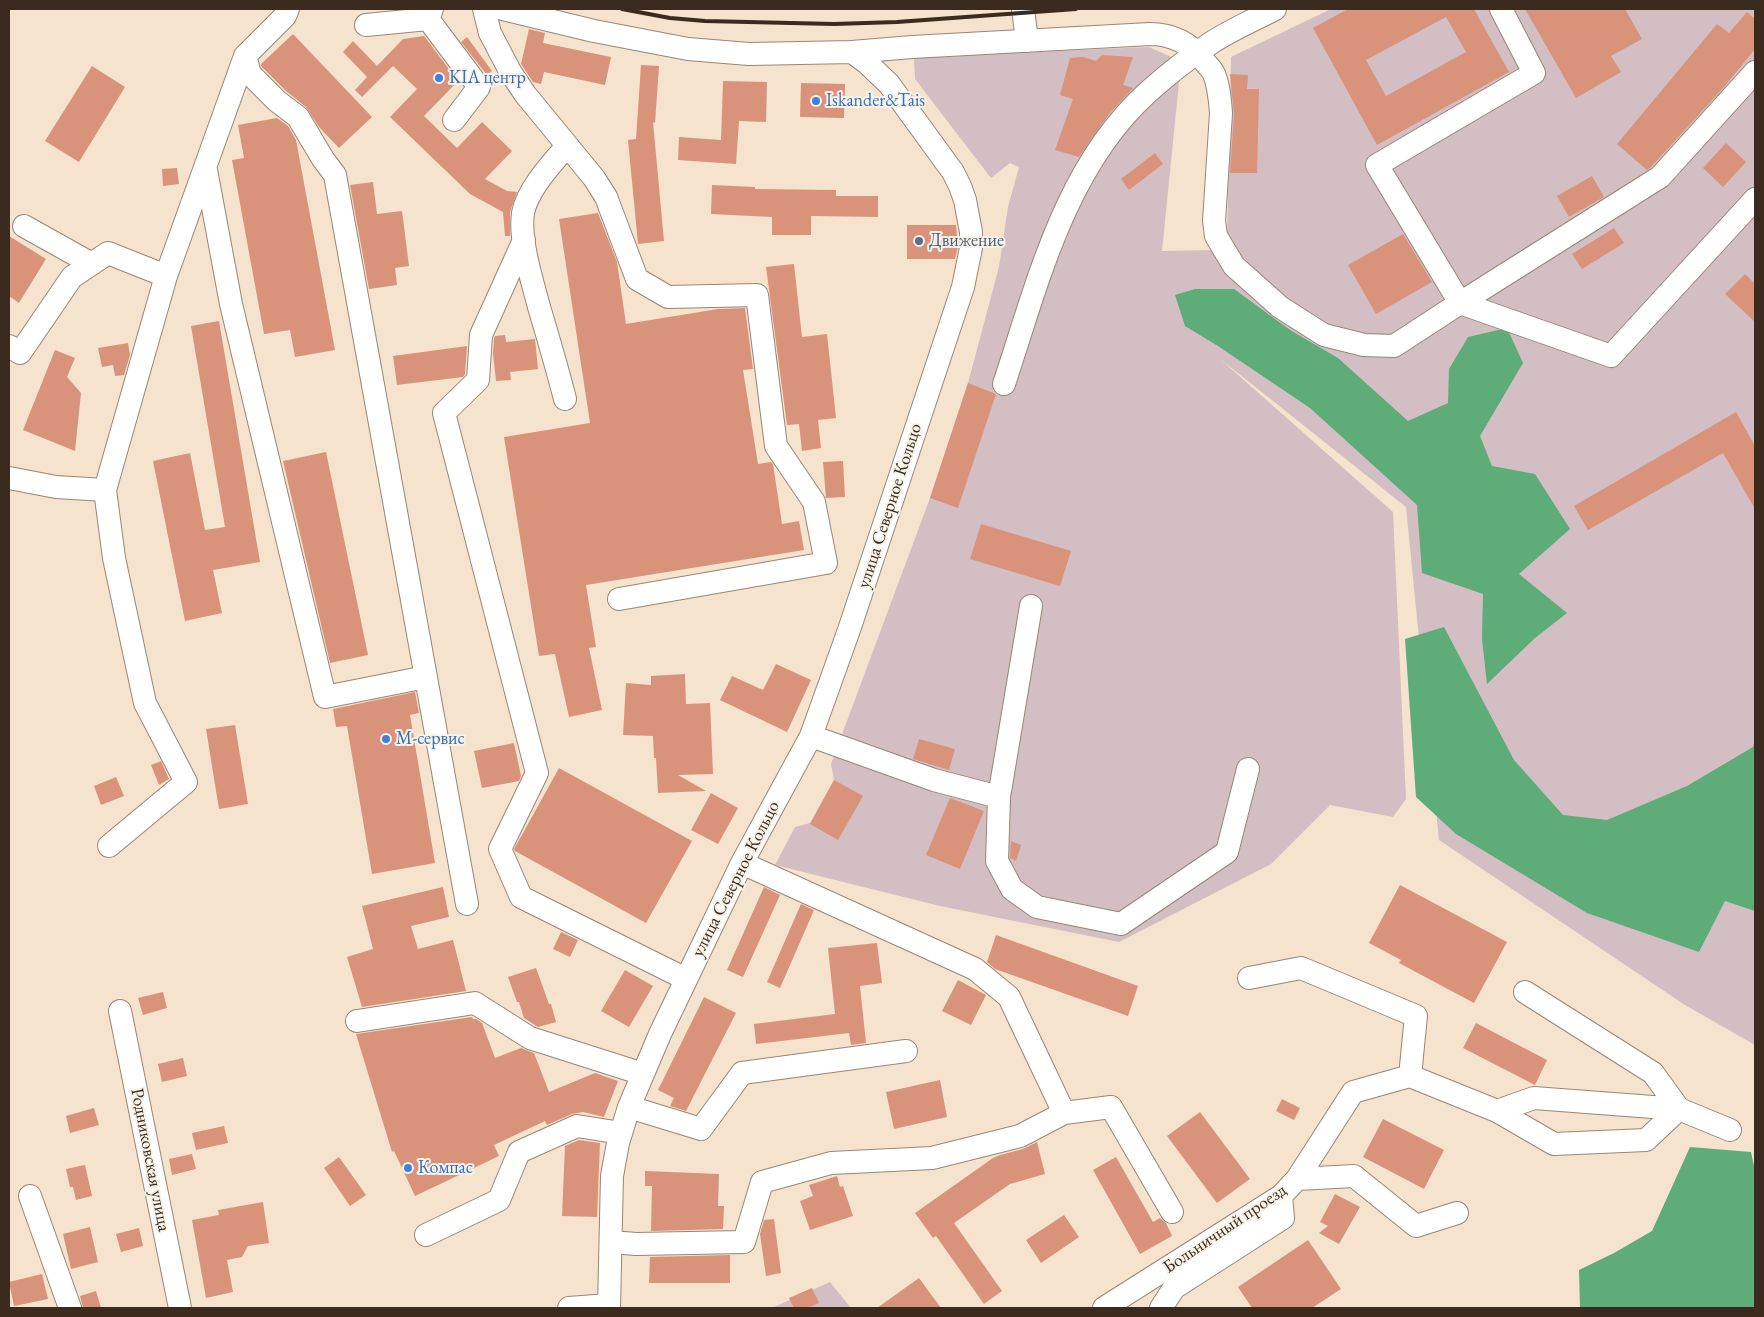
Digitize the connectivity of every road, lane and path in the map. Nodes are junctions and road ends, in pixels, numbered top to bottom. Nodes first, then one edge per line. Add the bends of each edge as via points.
1 (288, 9) edge
2 (484, 9) edge
3 (503, 9) edge
4 (1023, 9) edge
5 (1275, 9) edge
6 (1501, 9) edge
7 (430, 14) edge
8 (366, 25) dead end
9 (1027, 41) junction
10 (852, 52) junction
11 (1198, 53) junction
12 (245, 56) junction
13 (1755, 72) edge
14 (454, 120) dead end
15 (567, 146) junction
16 (205, 170) junction
17 (1755, 199) edge
18 (24, 226) dead end
19 (524, 240) junction
20 (92, 264) junction
21 (166, 276) junction
22 (1460, 303) junction
23 (9, 346) edge
24 (1004, 384) dead end
25 (565, 399) dead end
26 (9, 478) edge
27 (105, 490) junction
28 (619, 599) dead end
29 (1031, 606) dead end
30 (426, 677) junction
31 (811, 736) junction
32 (1248, 769) dead end
33 (999, 797) junction
34 (109, 846) dead end
35 (742, 863) junction
36 (467, 904) dead end
37 (1249, 978) dead end
38 (686, 979) junction
39 (1525, 992) dead end
40 (120, 1011) dead end
41 (357, 1020) dead end
42 (906, 1052) dead end
43 (643, 1074) junction
44 (1410, 1076) junction
45 (630, 1107) junction
46 (1679, 1109) junction
47 (1497, 1111) junction
48 (1064, 1113) junction
49 (1730, 1130) dead end
50 (621, 1134) junction
51 (1297, 1179) junction
52 (30, 1196) dead end
53 (1281, 1196) junction
54 (1172, 1212) dead end
55 (1457, 1213) dead end
56 (426, 1235) dead end
57 (611, 1242) junction
58 (609, 1307) edge
59 (70, 1308) edge
60 (180, 1308) edge
61 (569, 1308) edge
62 (1104, 1308) edge
63 (1161, 1308) edge

1 - 12 street via 285,16
2 - 15 street via 490,33 511,73
3 - 10 street via 688,49 749,54
4 - 9 street
5 - 11 street
6 - 22 street via 1534,73 1378,165
7 - 8 street
7 - 14 street via 479,87
9 - 10 street
9 - 11 street via 1164,34 1188,44
10 - 31 street, улица Северное Кольцо via 889,84 953,172 965,200 971,248 956,306
11 - 22 street via 1213,73 1220,99 1214,221 1216,236 1234,266 1280,307 1324,335 1364,345 1394,346
11 - 24 street via 1166,76 1136,104 1114,129 1083,175 1059,222
12 - 16 street
12 - 30 street via 250,74 277,101 298,116 335,176
13 - 22 street via 1660,177
15 - 19 street via 541,178 525,207
15 - 28 street via 606,197 637,279 668,296 757,294 776,446 814,502 826,563
16 - 21 street
16 - 30 street via 231,304 325,697
17 - 22 street via 1611,356
18 - 20 street
19 - 25 street
19 - 38 street via 481,335 478,380 444,413 537,773 500,849 521,897
20 - 21 street via 108,253
20 - 23 street via 72,277 20,353
21 - 27 street
26 - 27 street via 56,487
27 - 34 street via 114,558 145,703 186,782
29 - 33 street
30 - 36 street
31 - 33 street via 934,780
31 - 35 street, улица Северное Кольцо
32 - 33 street via 1227,852 1121,924 1037,907 1012,889 997,861
35 - 38 street, улица Северное Кольцо
35 - 48 street via 975,969 1009,997
37 - 44 street via 1301,968 1416,1016
38 - 43 street, улица Северное Кольцо
39 - 46 street via 1653,1073
40 - 60 street, Родниковская улица
41 - 43 street via 475,1004 530,1038
42 - 45 street via 742,1073 700,1129
43 - 45 street, улица Северное Кольцо
44 - 47 street
44 - 51 street, Больничный проезд via 1353,1092
45 - 50 street, улица Северное Кольцо
46 - 47 street via 1534,1098
46 - 47 street via 1646,1140 1554,1144
46 - 49 street
48 - 54 street via 1112,1107
48 - 57 street via 1020,1136 932,1158 831,1164 762,1182 744,1242
50 - 56 street via 577,1126 519,1152 499,1200
50 - 57 street, улица Северное Кольцо via 612,1176
51 - 53 street, Больничный проезд
51 - 55 street via 1354,1176 1416,1226
52 - 59 street
53 - 62 street, Больничный проезд
53 - 63 street via 1283,1218 1174,1288
57 - 58 street, улица Северное Кольцо
58 - 61 street

